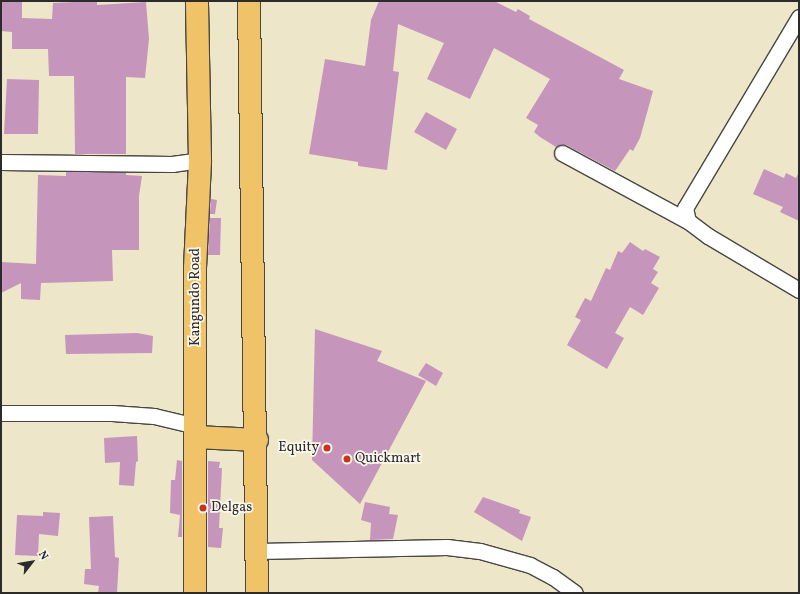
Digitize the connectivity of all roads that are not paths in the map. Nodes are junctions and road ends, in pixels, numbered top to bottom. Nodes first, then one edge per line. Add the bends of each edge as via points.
1 (198, 1) edge
2 (249, 1) edge
3 (799, 17) edge
4 (562, 153) dead end
5 (200, 160) junction
6 (1, 162) edge
7 (688, 221) junction
8 (799, 290) edge
9 (1, 413) edge
10 (196, 431) junction
11 (257, 440) junction
12 (258, 551) junction
13 (195, 593) edge
14 (258, 593) edge
15 (575, 593) edge

1 - 5 highway, Kangundo Road
2 - 11 highway
3 - 7 street via 685,208
4 - 7 street
5 - 6 street via 172,164
5 - 10 highway, Kangundo Road via 195,268
7 - 8 street
9 - 10 street via 112,413 154,416
10 - 11 highway
10 - 13 highway, Kangundo Road
11 - 12 highway
12 - 14 highway
12 - 15 street via 447,547 480,551 530,565 552,576

